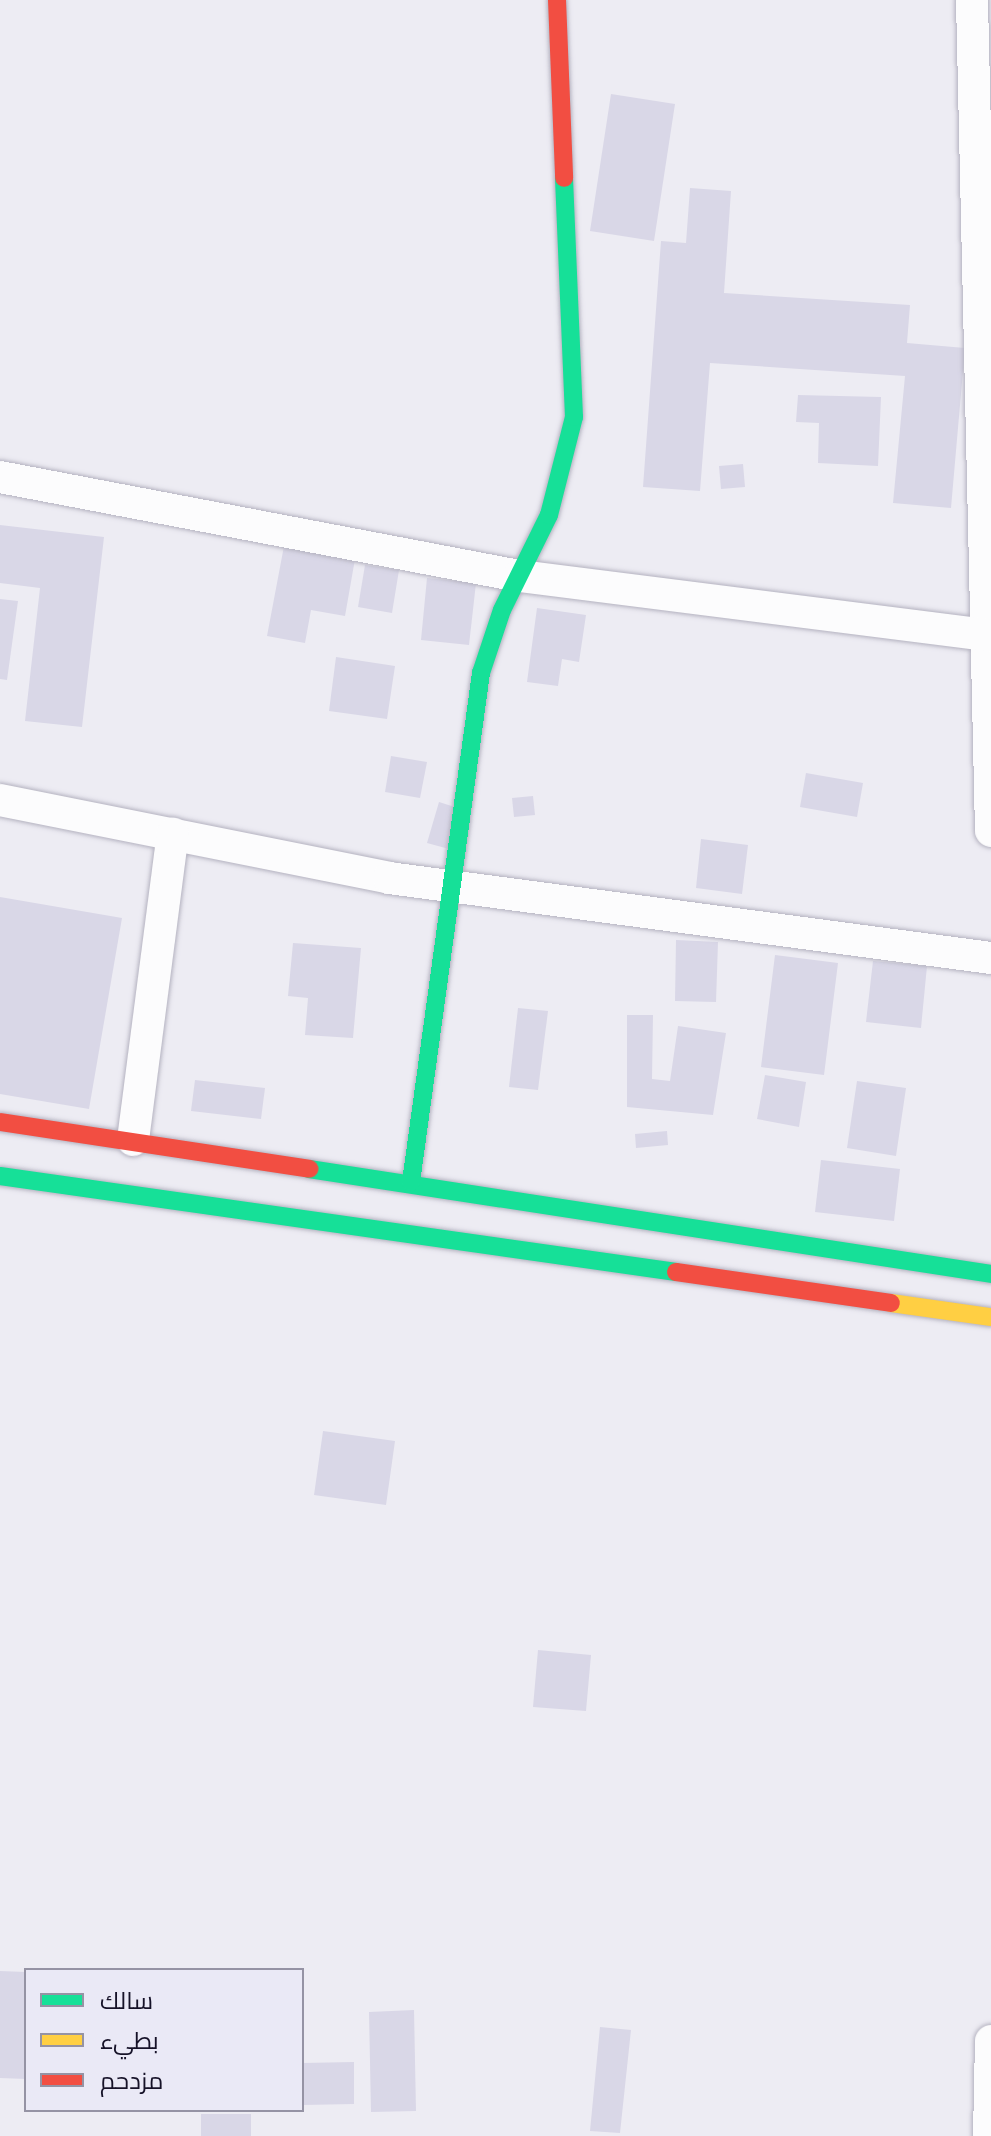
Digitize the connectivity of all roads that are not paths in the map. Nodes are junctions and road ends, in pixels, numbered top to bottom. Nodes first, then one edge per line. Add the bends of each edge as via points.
1 (557, 0) edge
2 (972, 0) edge
3 (984, 304) edge
4 (0, 477) edge
5 (519, 576) junction
6 (988, 636) edge
7 (0, 800) edge
8 (991, 831) edge
9 (173, 834) junction
10 (448, 885) junction
11 (991, 958) edge
12 (0, 1122) edge
13 (133, 1140) junction
14 (0, 1176) edge
15 (411, 1182) junction
16 (991, 1274) edge
17 (991, 1317) edge
18 (991, 2041) edge
19 (989, 2136) edge

1 - 5 main road via 574,417 549,515
2 - 3 street
3 - 6 street
4 - 5 street
5 - 6 street
5 - 10 main road via 481,673
6 - 8 street
7 - 9 street
9 - 10 street
9 - 13 street
10 - 11 street
10 - 15 main road
12 - 13 main road
13 - 15 main road
14 - 17 main road
15 - 16 main road
18 - 19 street

